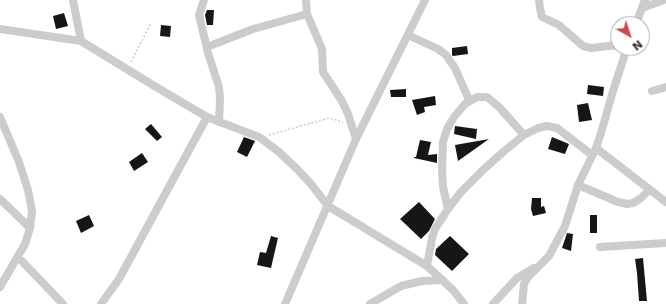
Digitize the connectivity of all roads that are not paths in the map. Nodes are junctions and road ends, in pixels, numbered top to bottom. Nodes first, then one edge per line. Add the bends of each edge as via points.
1 (73, 0) edge
2 (204, 0) edge
3 (306, 0) edge
4 (425, 0) edge
5 (540, 0) edge
6 (664, 0) edge
7 (644, 4) edge
8 (308, 14) junction
9 (639, 16) edge
10 (0, 29) edge
11 (408, 35) junction
12 (81, 41) junction
13 (610, 46) edge
14 (207, 47) junction
15 (625, 56) edge
16 (666, 87) edge
17 (652, 91) dead end
18 (469, 100) junction
19 (207, 116) junction
20 (0, 117) edge
21 (219, 122) junction
22 (524, 135) junction
23 (356, 139) junction
24 (594, 151) junction
25 (578, 185) junction
26 (649, 190) junction
27 (0, 199) edge
28 (666, 202) edge
29 (328, 206) junction
30 (448, 209) junction
31 (30, 228) junction
32 (666, 243) edge
33 (600, 247) dead end
34 (18, 257) junction
35 (427, 266) junction
36 (540, 266) junction
37 (443, 280) junction
38 (0, 287) edge
39 (63, 304) edge
40 (101, 304) edge
41 (285, 304) edge
42 (370, 304) edge
43 (464, 304) edge
44 (493, 304) edge
45 (522, 304) edge

1 - 12 street
2 - 14 street via 199,15
3 - 8 street
4 - 11 street
5 - 13 street via 542,17 559,25 583,46 591,48
6 - 7 street
7 - 9 street
8 - 14 street via 253,29
8 - 23 street via 322,49 323,72 342,101
10 - 12 street
11 - 18 street via 446,55 455,68
11 - 23 street
12 - 19 street
14 - 21 street via 219,87
15 - 24 street
16 - 17 street
18 - 22 street via 487,97
18 - 30 street via 454,117 443,142 442,170
19 - 21 street
19 - 40 street via 126,267
20 - 31 street via 20,162 28,190 32,211
21 - 29 street via 259,137 279,152 311,184
22 - 24 street via 547,126 557,128
22 - 30 street via 483,170
23 - 29 street
24 - 25 street
24 - 26 street
25 - 26 street via 626,204 634,203
25 - 36 street via 558,241
26 - 28 street
27 - 31 street
29 - 35 street
29 - 41 street
30 - 35 street via 435,229
31 - 34 street
32 - 33 street
34 - 38 street
34 - 39 street
35 - 37 street
36 - 44 street via 517,278
36 - 45 street via 524,284
37 - 42 street via 401,286
37 - 43 street

